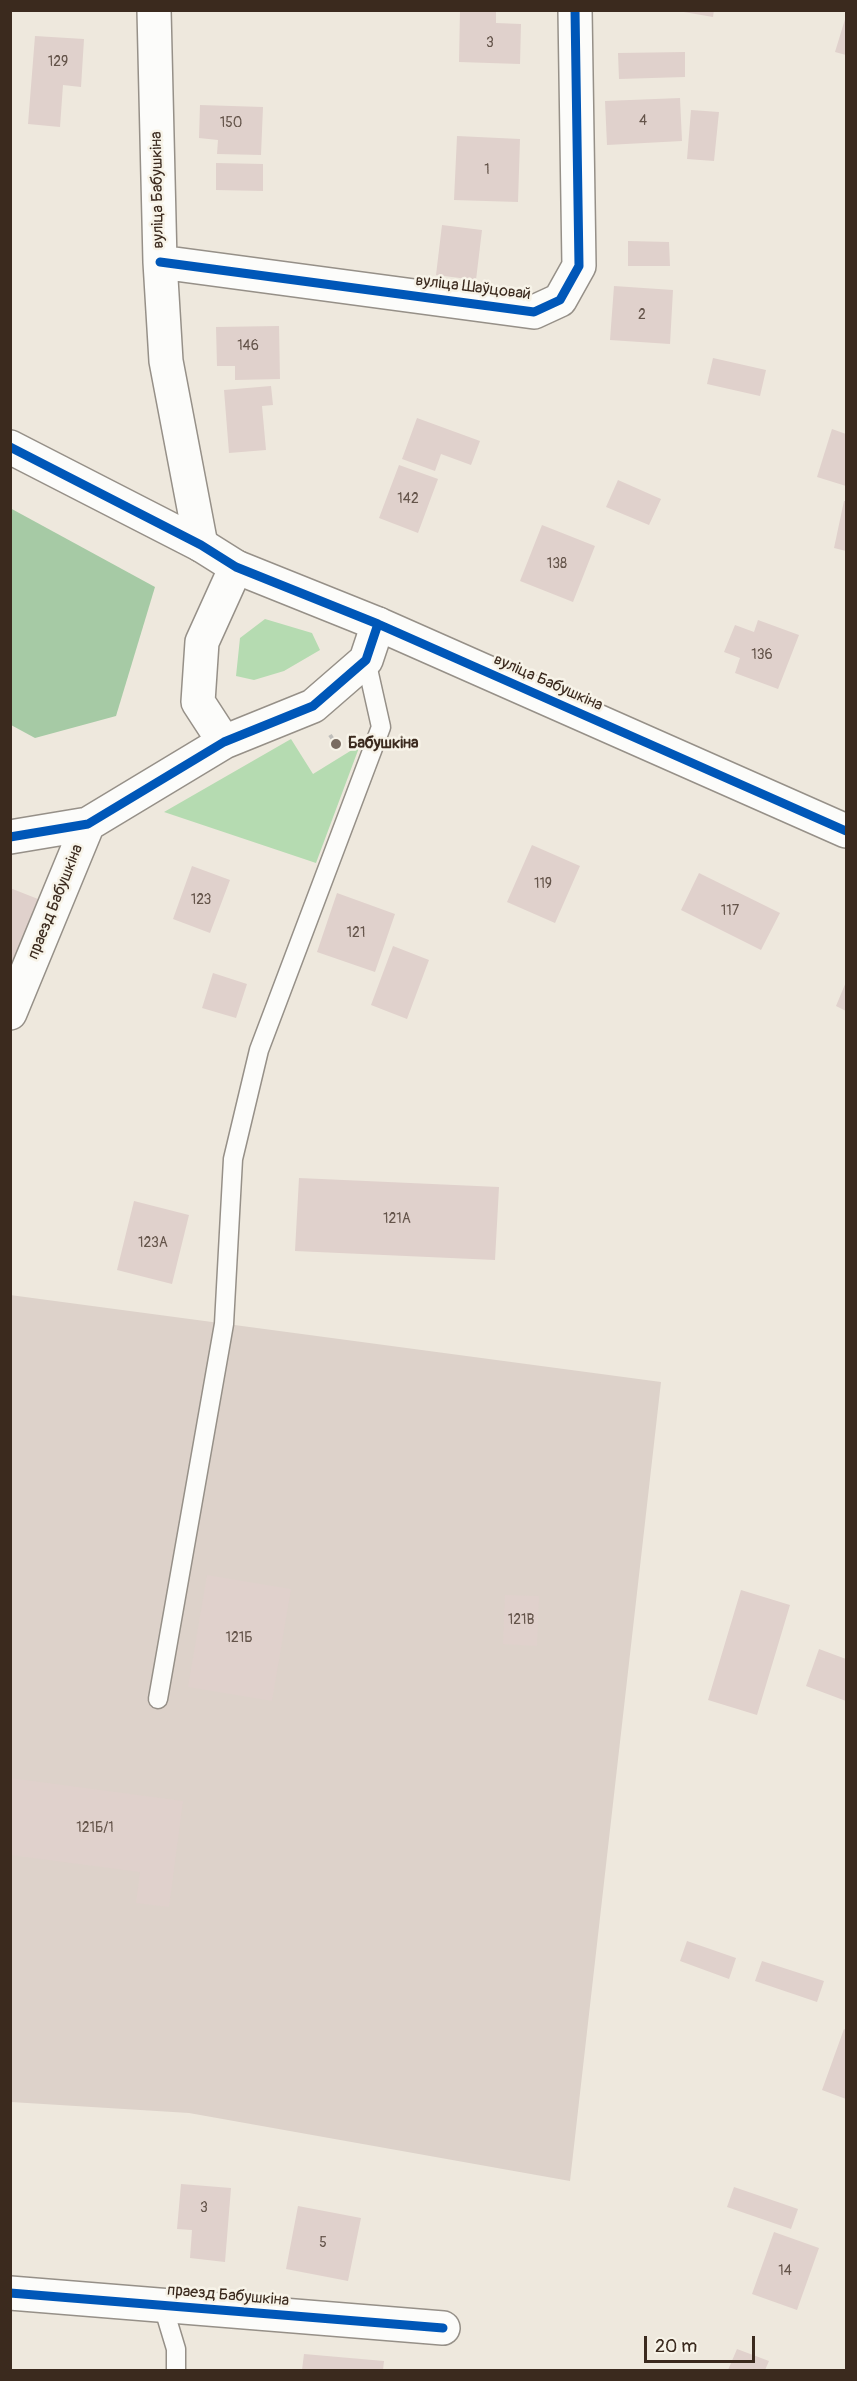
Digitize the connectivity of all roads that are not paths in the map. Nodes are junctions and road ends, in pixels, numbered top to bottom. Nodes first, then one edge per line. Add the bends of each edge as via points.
1 (154, 10) edge
2 (575, 10) edge
3 (160, 262) junction
4 (10, 447) edge
5 (201, 545) junction
6 (236, 567) junction
7 (378, 624) junction
8 (366, 660) junction
9 (224, 742) junction
10 (88, 825) junction
11 (846, 831) edge
12 (10, 837) edge
13 (10, 1013) edge
14 (158, 1699) dead end
15 (10, 2293) edge
16 (163, 2306) junction
17 (443, 2328) dead end
18 (176, 2370) edge

1 - 3 street, вуліца Бабушкіна
2 - 3 street, вуліца Шаўцовай via 579,266 560,300 534,312
3 - 5 street, вуліца Бабушкіна via 166,361
4 - 5 street, вуліца Бабушкіна
5 - 6 street, вуліца Бабушкіна
6 - 7 street, вуліца Бабушкіна
6 - 9 street via 202,642 198,702
7 - 8 street
7 - 11 street, вуліца Бабушкіна
8 - 9 street via 313,706
8 - 14 lane via 381,727 260,1050 233,1159 224,1324
9 - 10 street
10 - 12 street
10 - 13 street, праезд Бабушкіна
15 - 16 street, праезд Бабушкіна
16 - 17 street, праезд Бабушкіна
16 - 18 lane via 176,2349

